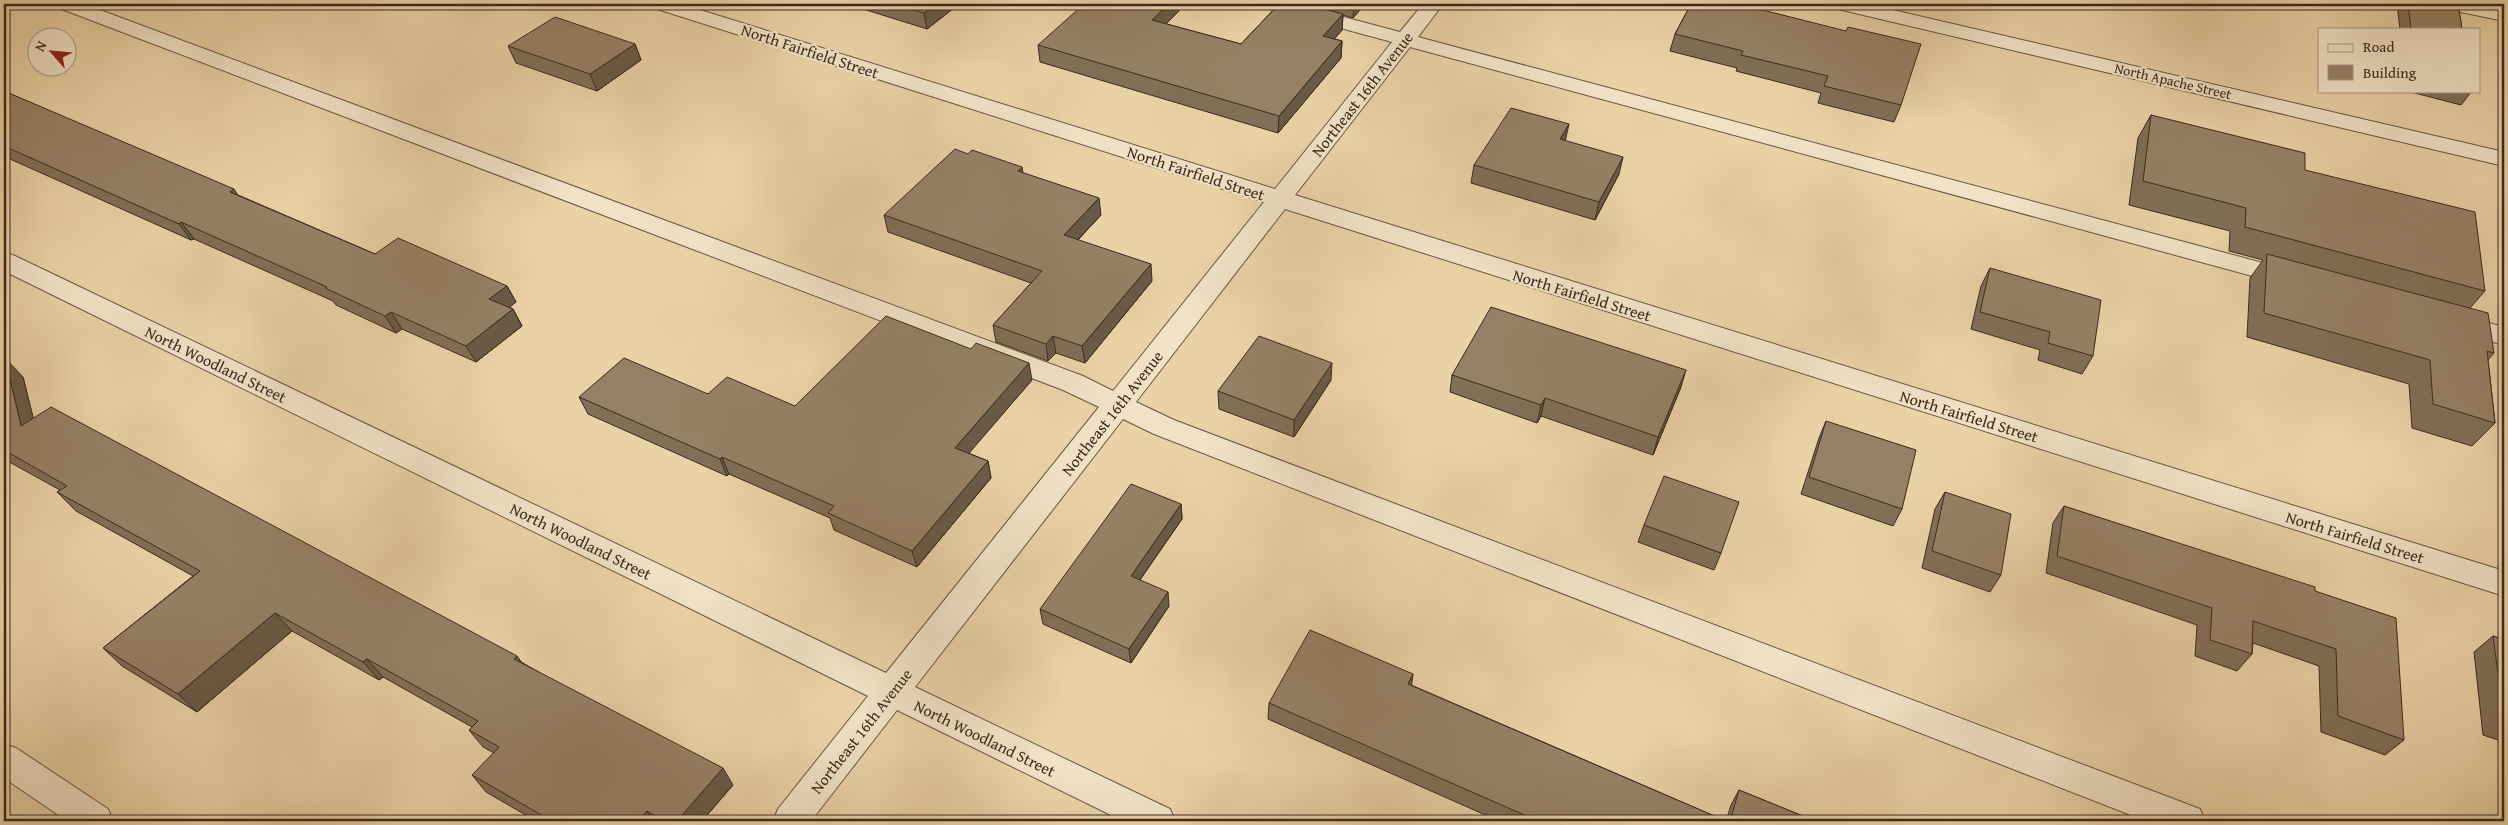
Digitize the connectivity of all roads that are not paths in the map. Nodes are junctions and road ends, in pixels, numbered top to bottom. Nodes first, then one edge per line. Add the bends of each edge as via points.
1 (66, 4) edge
2 (661, 4) edge
3 (1273, 4) edge
4 (1433, 4) edge
5 (1842, 4) edge
6 (2448, 4) edge
7 (2504, 15) edge
8 (1406, 39) junction
9 (2504, 159) edge
10 (1279, 200) junction
11 (4, 261) edge
12 (2312, 284) edge
13 (2437, 318) edge
14 (2504, 336) edge
15 (1118, 405) junction
16 (2504, 584) edge
17 (892, 692) junction
18 (4, 759) edge
19 (96, 821) edge
20 (790, 821) edge
21 (1158, 821) edge
22 (2188, 821) edge

1 - 15 street via 1073,383
2 - 10 street, North Fairfield Street
3 - 8 street
4 - 8 street, Northeast 16th Avenue
5 - 9 street, North Apache Street
6 - 7 street
8 - 10 street, Northeast 16th Avenue
8 - 12 street
10 - 15 street, Northeast 16th Avenue
10 - 16 street, North Fairfield Street
11 - 17 street, North Woodland Street
13 - 14 street
15 - 17 street, Northeast 16th Avenue
15 - 22 street via 1173,431
17 - 20 street, Northeast 16th Avenue
17 - 21 street, North Woodland Street
18 - 19 street

